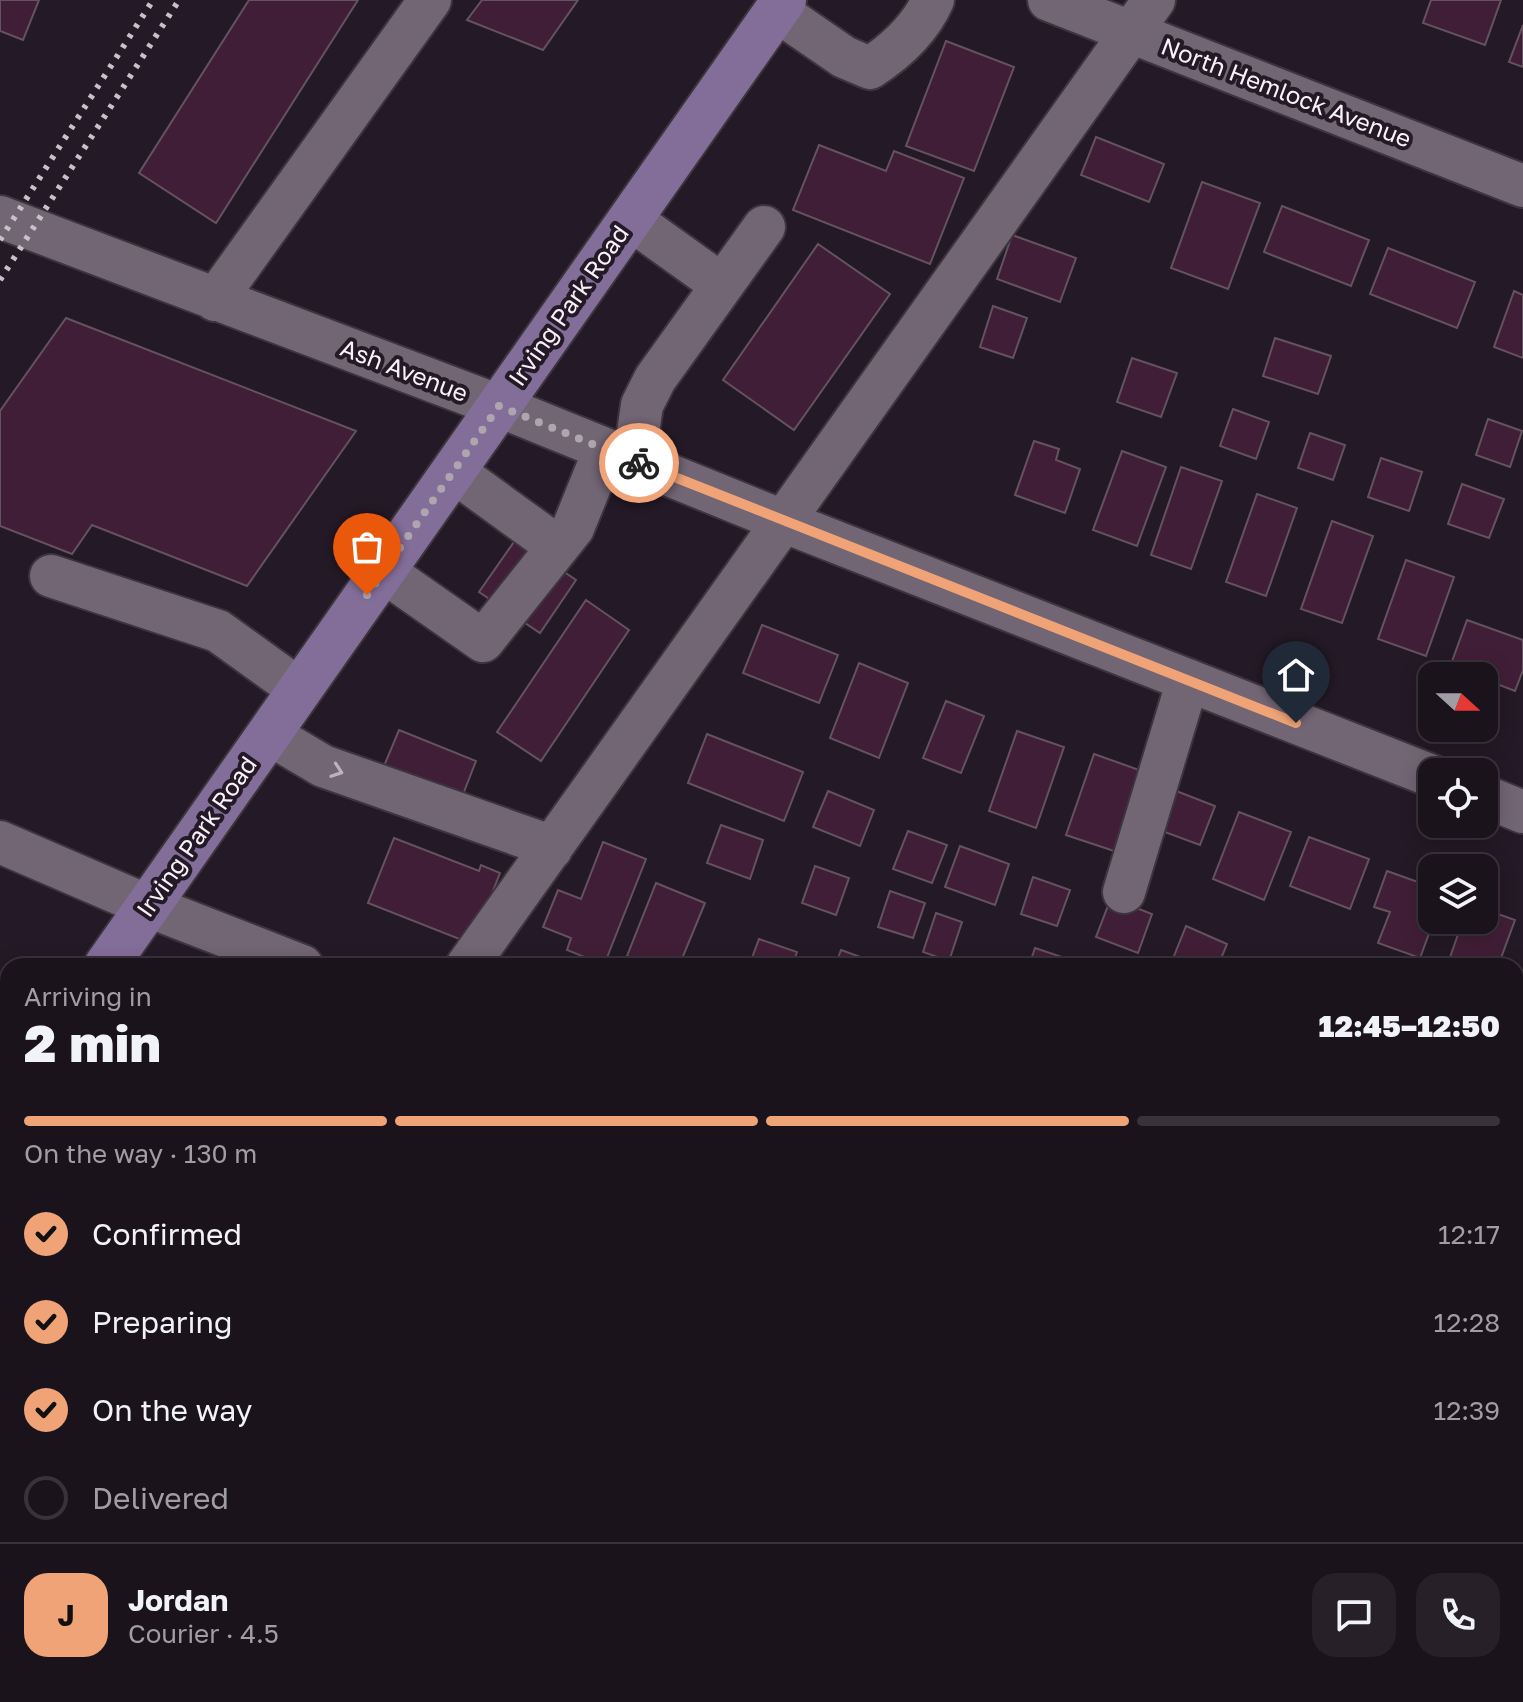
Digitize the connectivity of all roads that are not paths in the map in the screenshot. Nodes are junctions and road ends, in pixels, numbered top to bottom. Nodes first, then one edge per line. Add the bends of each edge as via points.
1 (430, 0) edge
2 (933, 0) edge
3 (1049, 0) edge
4 (780, 5) edge
5 (1143, 16) edge
6 (1523, 186) edge
7 (0, 217) edge
8 (630, 219) junction
9 (764, 227) dead end
10 (722, 285) junction
11 (215, 300) junction
12 (499, 406) junction
13 (620, 455) junction
14 (453, 471) junction
15 (785, 522) junction
16 (558, 547) junction
17 (383, 571) junction
18 (51, 576) dead end
19 (1188, 680) junction
20 (300, 690) junction
21 (269, 734) junction
22 (1418, 770) edge
23 (1498, 802) edge
24 (1523, 812) edge
25 (0, 842) edge
26 (551, 849) junction
27 (1124, 892) dead end
28 (148, 906) junction
29 (112, 958) edge
30 (281, 958) edge
31 (473, 958) edge

1 - 11 street
2 - 4 street via 892,53 870,68 844,57
3 - 5 street, North Hemlock Avenue
4 - 8 main road, Irving Park Road
5 - 6 street, North Hemlock Avenue
5 - 15 street
7 - 11 street, Ash Avenue
8 - 10 street
8 - 12 main road, Irving Park Road
9 - 10 street
10 - 13 street via 648,392
11 - 12 street, Ash Avenue
12 - 13 street, Ash Avenue
12 - 14 main road, Irving Park Road
13 - 15 street, Ash Avenue
13 - 16 street
14 - 16 street
14 - 17 main road, Irving Park Road
15 - 19 street, Ash Avenue
15 - 26 street
16 - 17 street via 483,641
17 - 20 main road, Irving Park Road
18 - 20 street via 218,631
19 - 22 street, Ash Avenue
19 - 27 street
20 - 21 main road, Irving Park Road
21 -> 26 street via 323,766
21 - 28 main road, Irving Park Road
23 - 24 street
25 - 28 street
26 - 31 street
28 - 29 main road, Irving Park Road
28 - 30 street

